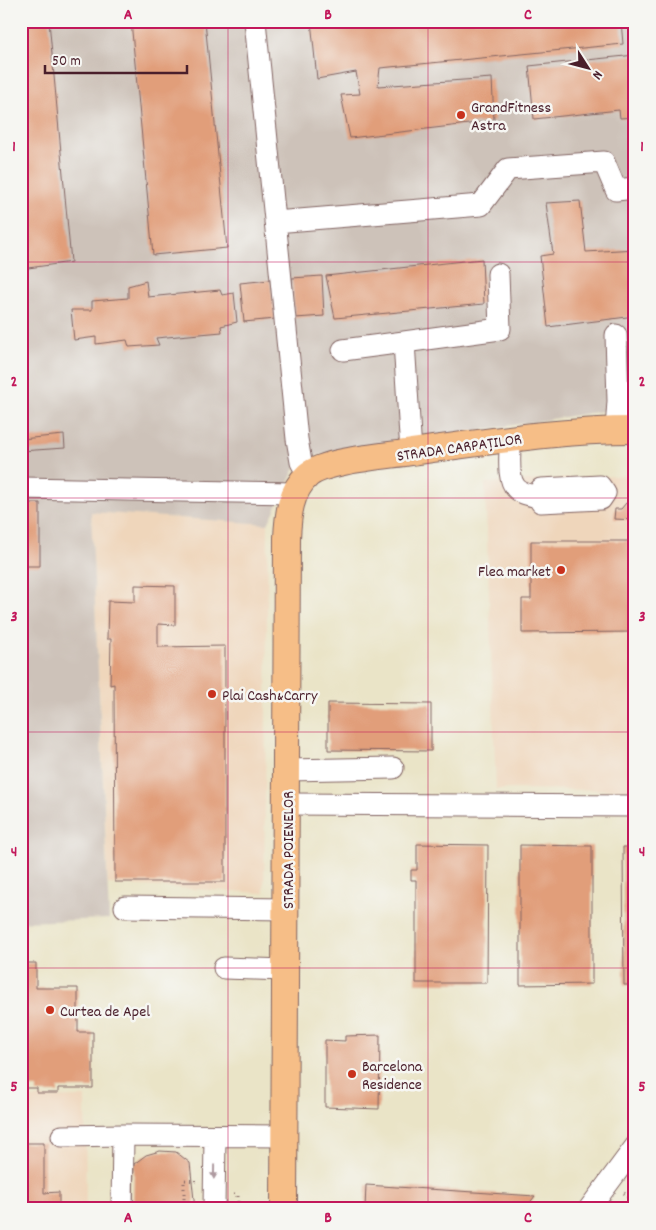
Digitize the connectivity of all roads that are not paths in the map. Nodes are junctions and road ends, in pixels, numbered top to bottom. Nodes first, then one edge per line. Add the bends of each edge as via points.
1 (256, 21) edge
2 (635, 188) edge
3 (275, 222) junction
4 (498, 274) dead end
5 (616, 334) dead end
6 (404, 342) junction
7 (343, 350) dead end
8 (625, 430) edge
9 (510, 438) junction
10 (411, 452) junction
11 (302, 484) junction
12 (21, 488) edge
13 (538, 496) dead end
14 (393, 768) dead end
15 (287, 770) junction
16 (288, 804) junction
17 (635, 806) edge
18 (125, 907) dead end
19 (287, 909) junction
20 (224, 968) dead end
21 (286, 970) junction
22 (123, 1135) junction
23 (62, 1136) dead end
24 (214, 1136) junction
25 (285, 1136) junction
26 (635, 1147) edge
27 (122, 1209) edge
28 (214, 1209) edge
29 (284, 1209) edge
30 (589, 1209) edge

1 - 3 street
2 - 3 street via 616,190 604,162 508,169 481,205
3 - 11 street
4 - 6 street via 500,329
5 - 8 street via 618,401
6 - 7 street
6 - 10 street
8 - 9 main road, STRADA CARPAȚILOR
9 - 10 main road, STRADA CARPAȚILOR
9 - 13 street via 514,487
10 - 11 main road, STRADA CARPAȚILOR via 330,466
11 - 12 street
11 - 15 main road, STRADA POIENELOR via 288,519
14 - 15 street
15 - 16 main road, STRADA POIENELOR
16 - 17 street
16 - 19 main road, STRADA POIENELOR
18 - 19 street
19 - 21 main road, STRADA POIENELOR
20 - 21 street
21 - 25 main road, STRADA POIENELOR
22 - 23 street
22 - 24 street
22 - 27 street
24 - 25 street
24 -> 28 street
25 - 29 main road, STRADA POIENELOR
26 - 30 street

